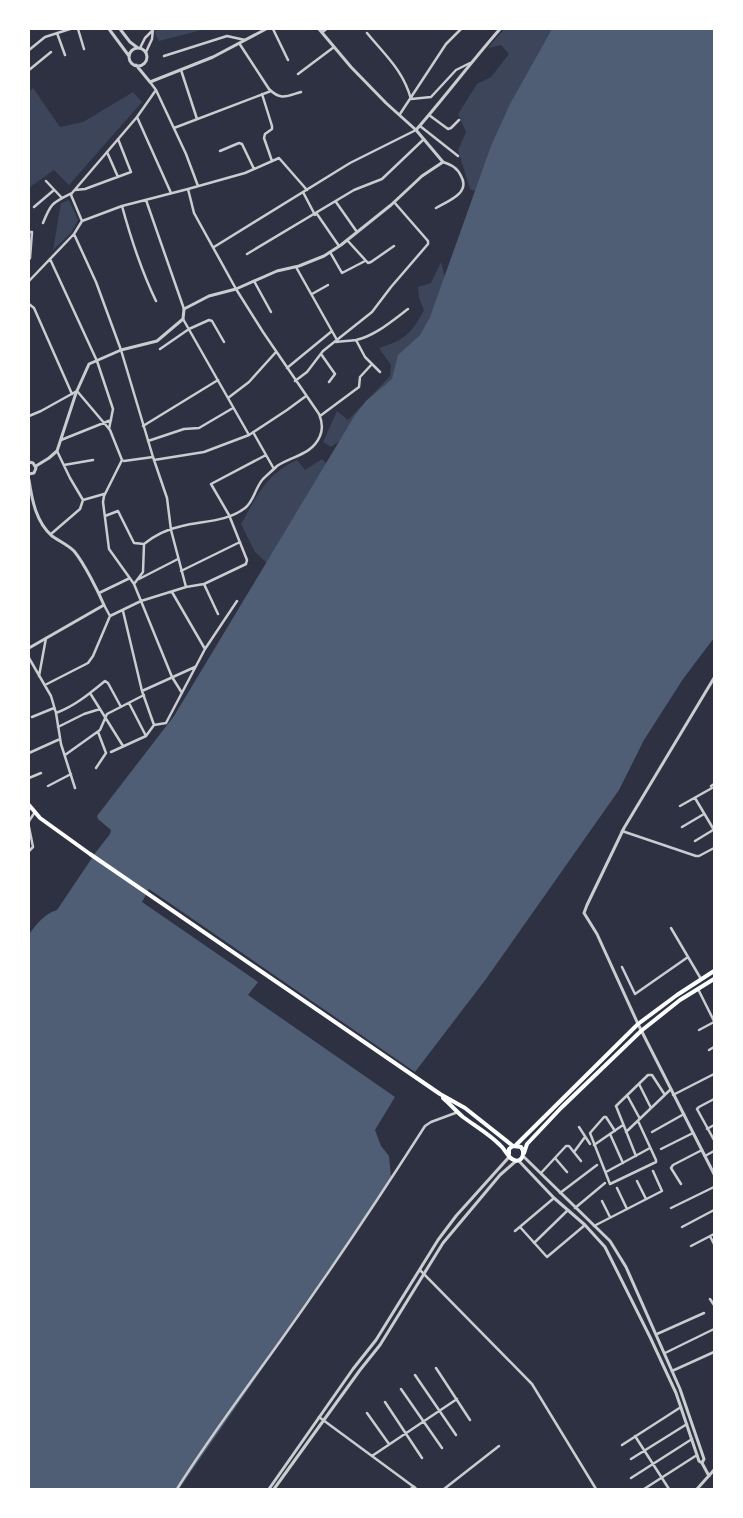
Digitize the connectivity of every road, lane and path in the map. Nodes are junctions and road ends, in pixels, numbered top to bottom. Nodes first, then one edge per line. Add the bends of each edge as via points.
1 (70, 29) edge
2 (78, 29) edge
3 (109, 29) edge
4 (120, 29) edge
5 (153, 29) edge
6 (266, 29) edge
7 (273, 29) edge
8 (319, 29) edge
9 (326, 29) edge
10 (461, 29) edge
11 (500, 29) edge
12 (322, 32) junction
13 (57, 33) junction
14 (367, 33) dead end
15 (245, 40) junction
16 (239, 43) junction
17 (139, 48) junction
18 (334, 48) junction
19 (84, 49) dead end
20 (29, 50) edge
21 (51, 52) dead end
22 (146, 52) junction
23 (64, 55) dead end
24 (164, 56) dead end
25 (130, 57) junction
26 (288, 60) dead end
27 (470, 63) junction
28 (136, 65) junction
29 (29, 70) edge
30 (181, 70) junction
31 (298, 74) dead end
32 (150, 82) junction
33 (156, 90) junction
34 (271, 91) junction
35 (301, 92) dead end
36 (262, 94) junction
37 (411, 99) junction
38 (400, 114) junction
39 (429, 115) junction
40 (137, 116) junction
41 (197, 119) junction
42 (459, 120) dead end
43 (419, 126) junction
44 (174, 128) junction
45 (416, 130) junction
46 (118, 138) junction
47 (424, 139) junction
48 (220, 151) dead end
49 (107, 152) junction
50 (458, 156) dead end
51 (272, 161) junction
52 (443, 162) junction
53 (254, 169) junction
54 (118, 178) junction
55 (46, 181) dead end
56 (198, 186) junction
57 (188, 189) junction
58 (54, 190) junction
59 (307, 190) junction
60 (73, 192) junction
61 (303, 192) junction
62 (171, 193) junction
63 (62, 198) junction
64 (146, 200) junction
65 (336, 202) junction
66 (394, 202) junction
67 (122, 206) junction
68 (34, 207) dead end
69 (436, 208) dead end
70 (316, 214) junction
71 (82, 221) junction
72 (43, 223) dead end
73 (29, 232) edge
74 (357, 232) junction
75 (74, 234) junction
76 (347, 240) junction
77 (339, 246) junction
78 (394, 246) dead end
79 (214, 247) junction
80 (330, 252) junction
81 (247, 254) dead end
82 (29, 259) edge
83 (50, 259) junction
84 (365, 261) junction
85 (296, 267) junction
86 (29, 279) edge
87 (254, 281) junction
88 (328, 285) dead end
89 (236, 289) junction
90 (312, 294) junction
91 (156, 301) dead end
92 (29, 304) edge
93 (184, 309) junction
94 (408, 309) dead end
95 (271, 312) dead end
96 (183, 319) junction
97 (189, 329) junction
98 (332, 331) junction
99 (356, 340) junction
100 (336, 341) junction
101 (224, 342) dead end
102 (160, 349) dead end
103 (121, 350) junction
104 (276, 352) junction
105 (321, 354) junction
106 (97, 360) junction
107 (372, 364) junction
108 (287, 368) junction
109 (380, 372) dead end
110 (218, 380) junction
111 (295, 380) junction
112 (329, 382) dead end
113 (77, 391) junction
114 (72, 394) junction
115 (306, 396) junction
116 (228, 398) junction
117 (233, 408) junction
118 (29, 416) edge
119 (320, 416) junction
120 (111, 420) junction
121 (103, 422) junction
122 (144, 426) junction
123 (109, 429) junction
124 (253, 432) junction
125 (249, 435) junction
126 (60, 440) junction
127 (148, 441) junction
128 (57, 451) junction
129 (266, 454) junction
130 (153, 458) junction
131 (93, 460) dead end
132 (122, 460) junction
133 (29, 462) edge
134 (36, 466) junction
135 (64, 466) junction
136 (274, 469) junction
137 (29, 474) edge
138 (29, 480) edge
139 (104, 494) junction
140 (83, 500) junction
141 (229, 515) junction
142 (105, 516) junction
143 (171, 530) junction
144 (51, 534) junction
145 (240, 542) junction
146 (144, 544) junction
147 (178, 559) junction
148 (181, 571) junction
149 (130, 578) junction
150 (139, 579) junction
151 (134, 584) junction
152 (204, 584) junction
153 (186, 587) junction
154 (172, 592) junction
155 (99, 593) junction
156 (141, 601) junction
157 (237, 601) dead end
158 (104, 605) junction
159 (122, 611) junction
160 (218, 614) dead end
161 (110, 616) junction
162 (46, 638) junction
163 (29, 648) edge
164 (205, 649) junction
165 (29, 658) edge
166 (196, 666) junction
167 (40, 676) junction
168 (172, 677) junction
169 (714, 678) edge
170 (45, 685) junction
171 (142, 691) junction
172 (90, 694) junction
173 (182, 694) junction
174 (144, 696) junction
175 (129, 703) junction
176 (121, 707) junction
177 (54, 708) junction
178 (101, 708) junction
179 (56, 713) junction
180 (32, 717) dead end
181 (105, 718) junction
182 (154, 726) junction
183 (58, 727) junction
184 (98, 732) junction
185 (146, 736) junction
186 (60, 739) junction
187 (123, 746) junction
188 (111, 752) dead end
189 (29, 753) edge
190 (65, 755) junction
191 (96, 768) dead end
192 (41, 773) dead end
193 (71, 774) junction
194 (29, 778) edge
195 (48, 786) dead end
196 (713, 786) edge
197 (75, 788) dead end
198 (695, 798) junction
199 (29, 804) edge
200 (680, 806) dead end
201 (35, 812) junction
202 (704, 814) junction
203 (29, 821) edge
204 (29, 827) edge
205 (682, 827) dead end
206 (714, 830) edge
207 (622, 831) junction
208 (695, 841) dead end
209 (714, 848) edge
210 (29, 851) edge
211 (672, 928) dead end
212 (688, 957) junction
213 (622, 967) dead end
214 (714, 971) edge
215 (701, 979) junction
216 (714, 979) edge
217 (698, 989) junction
218 (713, 1015) edge
219 (714, 1021) edge
220 (638, 1024) junction
221 (699, 1030) dead end
222 (641, 1031) junction
223 (714, 1047) edge
224 (709, 1050) dead end
225 (714, 1075) edge
226 (639, 1084) junction
227 (671, 1089) junction
228 (440, 1094) junction
229 (627, 1095) junction
230 (665, 1095) junction
231 (674, 1095) junction
232 (714, 1099) edge
233 (651, 1108) junction
234 (458, 1112) junction
235 (684, 1114) junction
236 (639, 1120) junction
237 (623, 1125) junction
238 (714, 1125) edge
239 (579, 1127) dead end
240 (707, 1129) junction
241 (615, 1131) junction
242 (626, 1132) junction
243 (652, 1132) dead end
244 (693, 1133) junction
245 (610, 1134) junction
246 (585, 1137) junction
247 (714, 1140) edge
248 (590, 1144) dead end
249 (514, 1145) junction
250 (594, 1145) junction
251 (650, 1148) junction
252 (660, 1149) dead end
253 (702, 1150) junction
254 (714, 1151) edge
255 (574, 1152) junction
256 (523, 1154) junction
257 (509, 1155) junction
258 (636, 1156) junction
259 (705, 1156) junction
260 (555, 1158) junction
261 (517, 1160) junction
262 (581, 1161) dead end
263 (623, 1163) junction
264 (597, 1165) dead end
265 (653, 1171) dead end
266 (567, 1172) dead end
267 (605, 1173) junction
268 (540, 1174) junction
269 (714, 1174) edge
270 (638, 1180) dead end
271 (605, 1183) dead end
272 (681, 1184) dead end
273 (714, 1187) edge
274 (617, 1188) dead end
275 (560, 1193) junction
276 (554, 1198) junction
277 (646, 1199) junction
278 (602, 1202) dead end
279 (575, 1208) junction
280 (671, 1208) dead end
281 (627, 1209) junction
282 (568, 1210) junction
283 (714, 1210) edge
284 (610, 1217) junction
285 (585, 1225) junction
286 (594, 1226) junction
287 (520, 1227) junction
288 (682, 1227) dead end
289 (515, 1231) dead end
290 (714, 1234) edge
291 (710, 1236) junction
292 (534, 1243) junction
293 (714, 1244) edge
294 (691, 1246) dead end
295 (622, 1260) junction
296 (615, 1265) junction
297 (420, 1270) junction
298 (424, 1274) junction
299 (710, 1298) dead end
300 (714, 1305) edge
301 (704, 1313) dead end
302 (714, 1328) edge
303 (657, 1334) junction
304 (714, 1352) edge
305 (665, 1353) junction
306 (436, 1368) dead end
307 (672, 1371) junction
308 (415, 1375) dead end
309 (401, 1389) dead end
310 (457, 1399) junction
311 (385, 1402) dead end
312 (681, 1407) junction
313 (440, 1411) junction
314 (367, 1413) dead end
315 (319, 1418) junction
316 (470, 1420) dead end
317 (324, 1421) junction
318 (424, 1421) junction
319 (687, 1424) junction
320 (405, 1434) junction
321 (456, 1435) dead end
322 (635, 1436) junction
323 (692, 1439) junction
324 (389, 1444) junction
325 (622, 1444) dead end
326 (499, 1446) dead end
327 (442, 1448) dead end
328 (644, 1450) junction
329 (697, 1455) junction
330 (372, 1456) junction
331 (422, 1458) dead end
332 (631, 1459) dead end
333 (702, 1463) junction
334 (652, 1464) junction
335 (714, 1470) edge
336 (709, 1476) junction
337 (631, 1478) dead end
338 (662, 1478) junction
339 (414, 1488) edge
340 (176, 1489) edge
341 (269, 1489) edge
342 (274, 1489) edge
343 (444, 1489) edge
344 (596, 1489) edge
345 (644, 1489) edge
346 (668, 1489) edge
347 (698, 1489) edge

1 - 13 street
2 - 19 street
3 - 25 street
4 - 17 street
5 - 17 street
5 - 22 street
6 - 15 street
7 - 26 street
8 - 12 street
9 - 12 street
10 - 37 street via 446,44
11 - 27 street
12 - 18 street
13 - 20 street via 45,37
13 - 23 street
14 - 37 street via 402,75
15 - 16 street
15 - 24 street via 228,36
16 - 30 street
16 - 34 street
17 - 22 street
17 - 25 street via 131,52
18 - 31 street
18 - 38 street
21 - 29 street
22 - 28 street via 144,63
25 - 28 street
27 - 37 street via 456,70 433,96
27 - 39 street
28 - 32 street
30 - 32 street
30 - 41 street
32 - 33 street
33 - 40 street
33 - 44 street
34 - 35 street via 280,97
34 - 36 street
36 - 41 street
36 - 51 street via 272,126 264,138
37 - 38 street
38 - 45 street
39 - 42 street via 448,129
39 - 43 street
40 - 46 street
40 - 62 street
41 - 44 street
43 - 45 street
43 - 50 street
44 - 56 street
45 - 47 street
45 - 59 street via 350,163
46 - 49 street
46 - 54 street via 132,170
47 - 52 street
47 - 65 street via 382,179 354,190
48 - 53 street via 242,144
49 - 54 street
49 - 60 street
51 - 53 street
51 - 59 street via 279,158
52 - 66 street
52 - 69 street via 456,168 464,186 458,195
53 - 56 street
54 - 60 street
55 - 58 street
56 - 57 street
57 - 62 street
57 - 79 street via 194,213
58 - 63 street
58 - 68 street
59 - 61 street
60 - 63 street
60 - 71 street via 71,195
61 - 70 street
61 - 79 street
62 - 64 street
63 - 72 street via 51,205
64 - 67 street
64 - 93 street
65 - 70 street
65 - 74 street
66 - 74 street
66 - 100 street via 428,244 372,312
67 - 71 street
67 - 91 street via 142,271
70 - 77 street
70 - 81 street
71 - 75 street
73 - 82 street via 32,232
74 - 76 street
75 - 83 street
75 - 103 street
76 - 77 street
76 - 84 street
77 - 80 street
78 - 84 street via 371,262
79 - 89 street
80 - 84 street via 342,273
80 - 85 street
83 - 86 street
83 - 106 street
85 - 87 street
85 - 90 street
87 - 89 street
87 - 95 street
88 - 90 street
89 - 93 street via 209,296
89 - 104 street
90 - 98 street
92 - 114 street via 34,308
93 - 96 street
94 - 99 street via 373,333
96 - 97 street
96 - 103 street via 157,341
97 - 101 street via 210,320
97 - 102 street
97 - 110 street
98 - 100 street
98 - 108 street
99 - 100 street
99 - 107 street
100 - 105 street
103 - 106 street
103 - 122 street
104 - 108 street
104 - 116 street via 250,382
105 - 111 street via 307,372
105 - 112 street via 335,374
106 - 113 street via 89,364
106 - 120 street via 113,409
107 - 109 street
107 - 119 street via 360,377 359,387
108 - 111 street
110 - 116 street
110 - 122 street
111 - 115 street
113 - 114 street
113 - 121 street
113 - 126 street
114 - 118 street
115 - 119 street
115 - 124 street
116 - 117 street
117 - 125 street
117 - 127 street via 199,428
119 - 136 street via 322,432 313,448
120 - 121 street
120 - 123 street
121 - 123 street
121 - 126 street
122 - 127 street
123 - 132 street
124 - 125 street
124 - 129 street
125 - 130 street via 204,452
126 - 128 street
127 - 130 street
128 - 134 street
128 - 135 street
129 - 136 street
129 - 141 street via 212,483
130 - 132 street
130 - 143 street via 167,498
131 - 135 street
132 - 139 street
133 - 134 street
134 - 137 street via 35,472
135 - 140 street
136 - 141 street via 258,485 245,508
138 - 144 street via 37,515
139 - 140 street
139 - 142 street
140 - 144 street via 80,509
141 - 143 street
141 - 145 street
142 - 146 street via 118,511 134,542
142 - 149 street via 109,549
143 - 146 street
143 - 147 street
144 - 155 street via 75,552
145 - 148 street
145 - 152 street via 246,564
146 - 150 street via 143,572
147 - 148 street
147 - 150 street
148 - 153 street
149 - 151 street
149 - 155 street
150 - 151 street
151 - 156 street
152 - 153 street
152 - 160 street
153 - 154 street
154 - 156 street
154 - 164 street
155 - 158 street
156 - 159 street
156 - 168 street
157 - 164 street
158 - 161 street
158 - 162 street
159 - 161 street
159 - 171 street
161 - 170 street via 88,662
162 - 163 street
162 - 167 street
164 - 166 street
165 - 167 street
166 - 168 street
166 - 173 street
167 - 170 street
168 - 171 street
168 - 173 street
169 - 207 street
170 - 177 street
171 - 174 street
172 - 176 street via 105,681
172 - 178 street
172 - 179 street
173 - 182 street via 166,723
174 - 175 street
174 - 182 street
175 - 176 street
175 - 185 street
176 - 181 street
177 - 179 street
177 - 180 street
178 - 181 street
178 - 183 street
179 - 183 street
181 - 184 street
181 - 187 street
182 - 185 street
183 - 186 street
184 - 190 street
184 - 191 street via 106,752
185 - 187 street
186 - 189 street
186 - 190 street
187 - 188 street
190 - 193 street
192 - 194 street
193 - 195 street
193 - 197 street
196 - 198 street
198 - 200 street
198 - 202 street
199 - 201 main road
201 - 203 street
201 - 228 main road via 90,854
202 - 205 street
202 - 206 street
204 - 210 street via 33,847
206 - 208 street
207 - 209 street via 696,856
207 - 220 street via 584,913 597,934
211 - 212 street
212 - 213 street via 635,994
212 - 215 street
214 - 215 main road
215 - 220 main road
216 - 217 main road
217 - 218 street
217 - 222 main road
218 - 219 street
219 - 221 street
220 - 222 street
220 - 249 main road
222 - 227 street
222 - 256 main road via 548,1122 527,1144
223 - 224 street
225 - 231 street
226 - 229 street
226 - 230 street via 650,1074
226 - 233 street
227 - 230 street
227 - 231 street
228 - 234 main road
228 - 249 main road via 465,1108
229 - 236 street
229 - 237 street via 616,1106
230 - 233 street
231 - 235 street
232 - 240 street via 697,1109
233 - 236 street
234 - 257 main road
234 - 340 street via 425,1126 282,1339
235 - 243 street
235 - 244 street
236 - 242 street
236 - 251 street
237 - 241 street
237 - 242 street
238 - 240 street
239 - 246 street
240 - 247 street
241 - 245 street
241 - 250 street via 608,1117 604,1117 591,1131
242 - 258 street
244 - 252 street
244 - 253 street
245 - 250 street
245 - 263 street
246 - 248 street
246 - 255 street
249 - 256 main road via 520,1147
249 - 257 main road via 509,1149
250 - 267 street
251 - 258 street
251 - 267 street via 656,1160 654,1163 610,1184
253 - 259 street
253 - 272 street via 673,1165
254 - 259 street
255 - 260 street via 566,1146
255 - 262 street
256 - 261 main road
256 - 268 street
257 - 261 main road
257 - 297 street via 456,1216
258 - 263 street
259 - 269 street
260 - 266 street
260 - 268 street
261 - 276 street
261 - 298 street via 462,1219
263 - 267 street
264 - 275 street
265 - 277 street via 662,1191
268 - 275 street
270 - 277 street
271 - 279 street
273 - 280 street
274 - 281 street
275 - 279 street
276 - 282 street
276 - 287 street
277 - 281 street
278 - 284 street
279 - 286 street
281 - 284 street
282 - 285 street
282 - 292 street
283 - 288 street
284 - 286 street
285 - 292 street via 547,1257
285 - 296 street via 605,1247
286 - 295 street via 610,1241
287 - 289 street
287 - 292 street
290 - 291 street
291 - 293 street
291 - 294 street
295 - 296 street
295 - 303 street
296 - 312 street
297 - 298 street
297 - 315 street via 376,1340
298 - 317 street via 380,1345
298 - 344 street via 532,1384
299 - 300 street
301 - 303 street
302 - 305 street
303 - 305 street
304 - 307 street
305 - 307 street
306 - 310 street
307 - 333 street via 695,1431 704,1459
308 - 313 street
309 - 318 street
310 - 313 street
310 - 316 street
311 - 320 street
312 - 319 street
312 - 322 street
313 - 318 street
313 - 321 street
314 - 324 street
315 - 317 street
315 - 341 street
317 - 330 street
317 - 342 street
318 - 320 street
318 - 327 street
319 - 323 street
319 - 328 street
320 - 324 street
320 - 331 street
322 - 325 street
322 - 328 street
323 - 329 street
323 - 334 street
324 - 330 street
326 - 343 street
328 - 332 street
328 - 334 street
329 - 333 street
329 - 338 street
330 - 339 street
333 - 336 street
334 - 337 street
334 - 338 street
335 - 336 street
336 - 347 street
338 - 345 street
338 - 346 street

